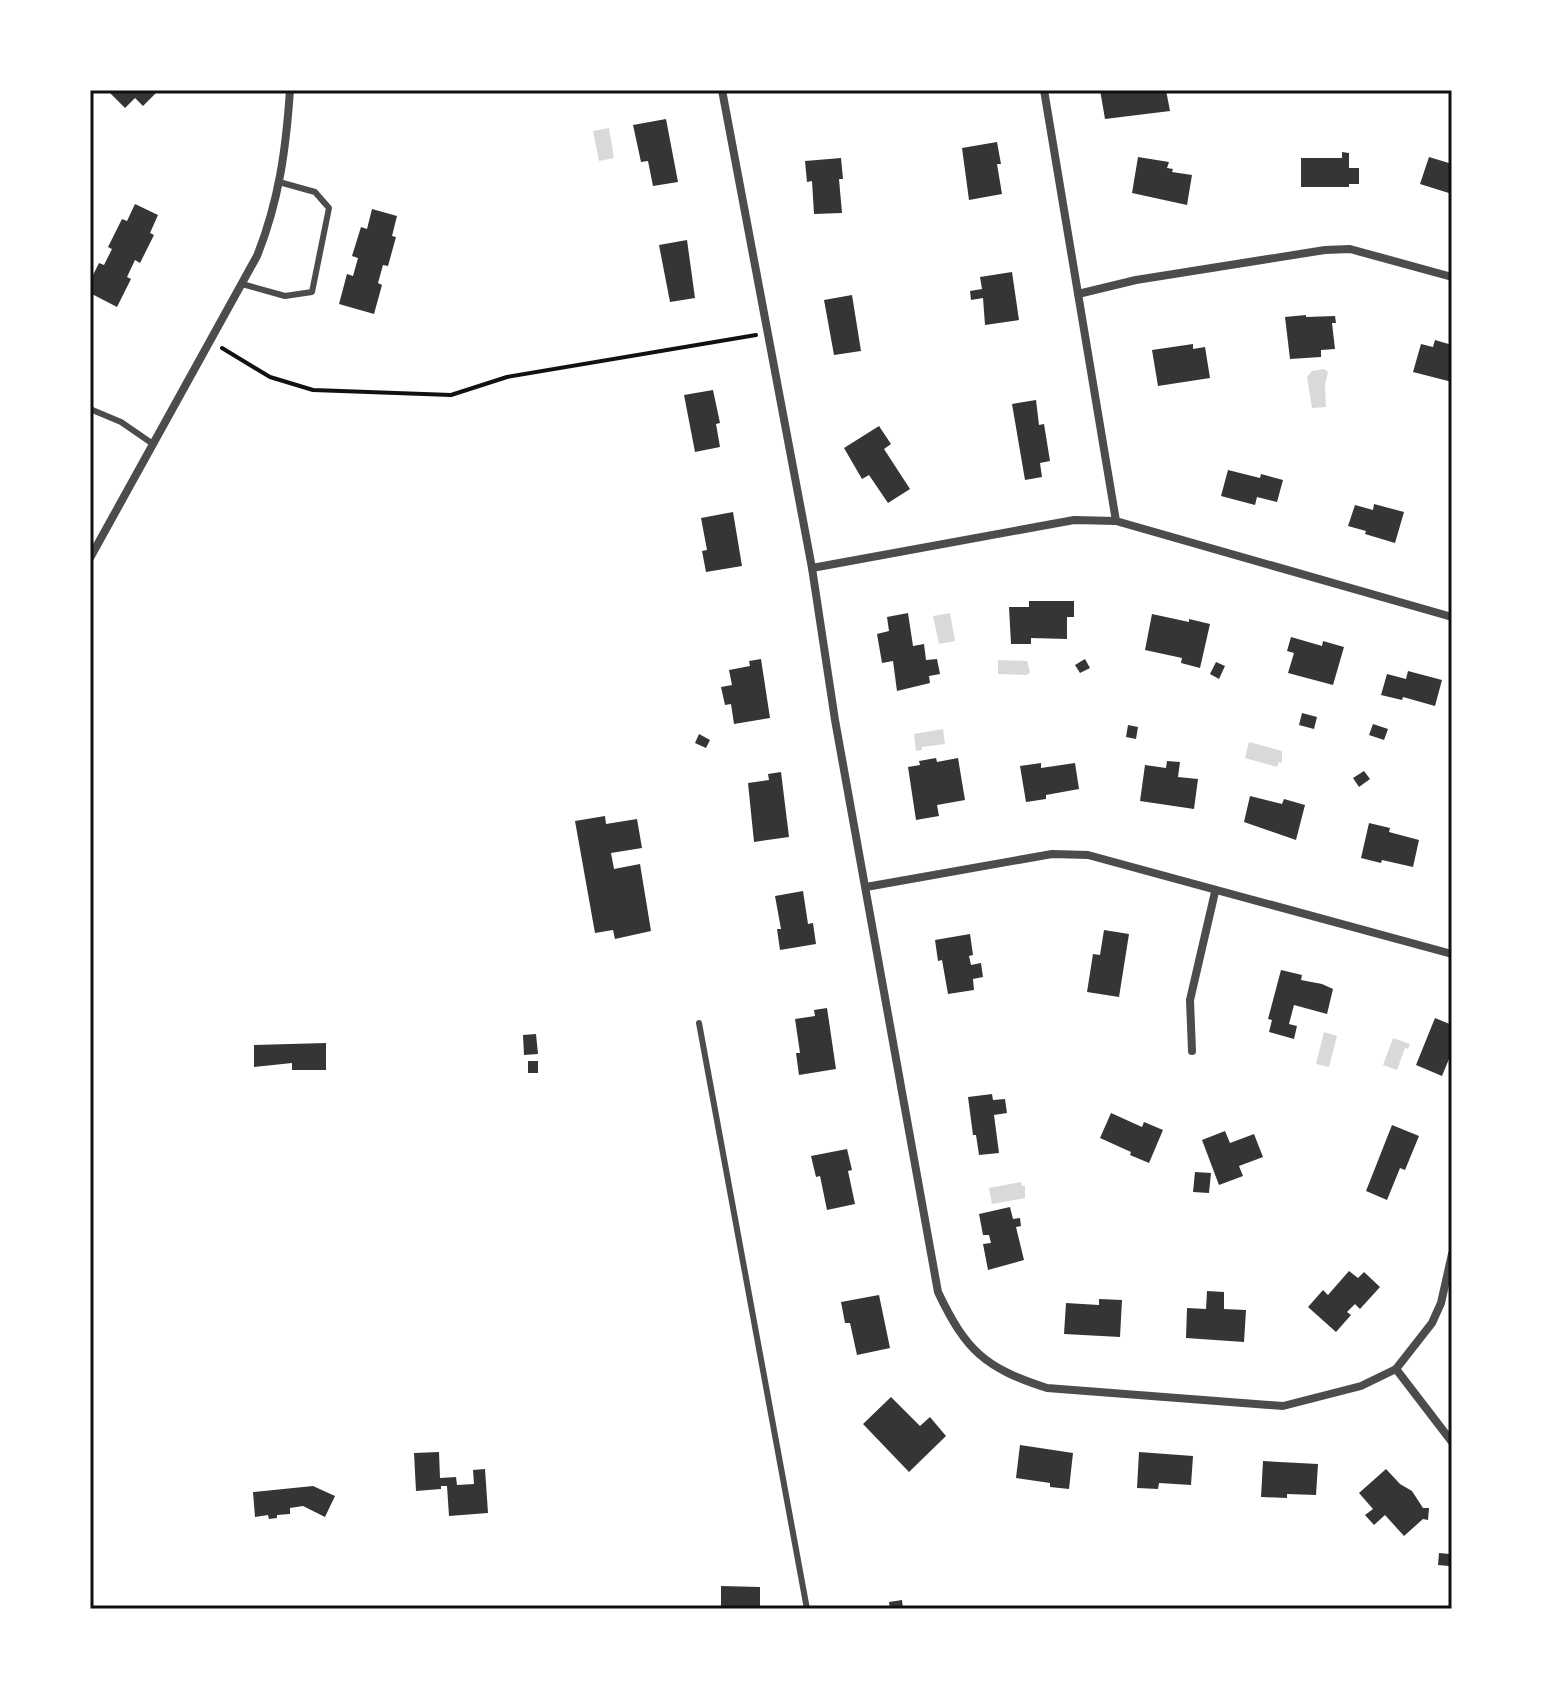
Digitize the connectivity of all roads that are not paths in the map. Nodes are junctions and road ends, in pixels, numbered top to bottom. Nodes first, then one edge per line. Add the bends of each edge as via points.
1 (290, 90) edge
2 (722, 90) edge
3 (1044, 90) edge
4 (279, 182) junction
5 (1452, 277) edge
6 (242, 284) junction
7 (1078, 294) junction
8 (90, 409) edge
9 (153, 444) junction
10 (1116, 521) junction
11 (90, 558) edge
12 (812, 568) junction
13 (1452, 617) edge
14 (866, 887) junction
15 (1215, 892) junction
16 (1452, 954) edge
17 (699, 1023) dead end
18 (1192, 1051) dead end
19 (1452, 1254) edge
20 (1396, 1369) junction
21 (1452, 1442) edge
22 (807, 1609) edge

1 - 4 street
2 - 12 street
3 - 7 street
4 - 6 street via 264,238
4 - 6 lane via 315,192 329,208 312,292 285,296
5 - 7 street via 1350,249 1325,250
6 - 9 street
7 - 10 street
8 - 9 lane
9 - 11 street
10 - 12 street via 1074,520
10 - 13 street
12 - 14 street
14 - 15 street via 1052,854 1088,855
14 - 20 street via 938,1292 955,1327 979,1356 1011,1376 1047,1388 1283,1406 1361,1386
15 - 16 street
15 - 18 street via 1190,1000
17 - 22 lane
19 - 20 street via 1432,1323
20 - 21 street

